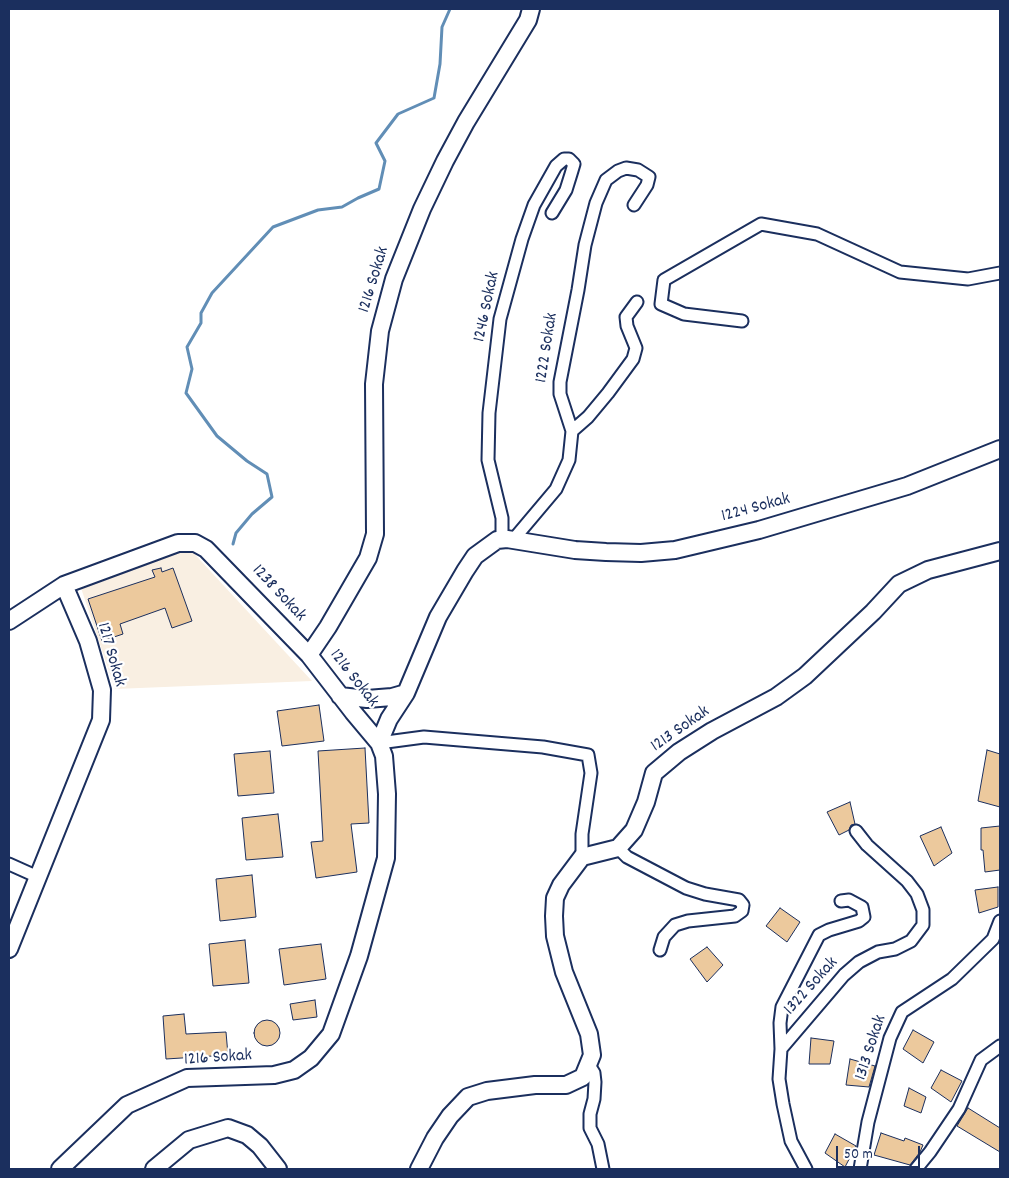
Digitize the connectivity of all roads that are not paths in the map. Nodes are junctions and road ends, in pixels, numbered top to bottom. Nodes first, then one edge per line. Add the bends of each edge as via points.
1 (531, 9) edge
2 (634, 204) dead end
3 (552, 213) dead end
4 (1000, 273) edge
5 (637, 302) dead end
6 (742, 321) dead end
7 (572, 431) junction
8 (1000, 449) edge
9 (508, 540) junction
10 (1000, 552) edge
11 (64, 585) junction
12 (9, 621) edge
13 (309, 655) junction
14 (406, 693) junction
15 (340, 696) junction
16 (379, 743) junction
17 (856, 831) dead end
18 (618, 848) junction
19 (582, 857) junction
20 (9, 864) edge
21 (38, 877) junction
22 (841, 901) dead end
23 (1000, 921) edge
24 (9, 949) edge
25 (660, 950) dead end
26 (1000, 1046) edge
27 (781, 1049) junction
28 (589, 1065) junction
29 (60, 1169) edge
30 (154, 1169) edge
31 (278, 1169) edge
32 (419, 1169) edge
33 (603, 1169) edge
34 (806, 1169) edge
35 (860, 1169) edge
36 (916, 1169) edge

1 - 13 street, 1216 Sokak via 528,20 445,161 394,279 380,331 374,384 375,534 368,558
2 - 7 street, 1222 Sokak via 650,177 626,168 606,180 596,203 585,245 560,382 560,394
3 - 9 street, 1246 Sokak via 566,190 574,164 570,159 564,159 556,166 534,205 500,319 489,413 488,460
4 - 6 street via 968,279 900,272 817,234 761,224 664,280 662,304 684,314
5 - 7 street via 626,317 636,348 633,359 588,417
7 - 9 street, 1222 Sokak via 568,460 556,489
8 - 9 street, 1224 Sokak via 907,486 759,530 675,550 641,553 575,550
9 - 14 street, 1222 Sokak via 497,540 474,556 438,617
10 - 18 street, 1213 Sokak via 928,570 899,584 805,676 776,697 679,752 654,773 634,830
11 - 12 street
11 - 13 street, 1238 Sokak via 178,543 195,543 206,549
11 - 21 street, 1217 Sokak via 88,642 102,690 101,720
13 - 15 street, 1216 Sokak
14 - 15 street via 392,697
14 - 16 street, 1222 Sokak via 389,719
15 - 16 street, 1216 Sokak
16 - 19 street via 424,737 543,747 588,755 591,773
16 - 29 street, 1216 Sokak via 384,756 387,794 386,858 359,956 331,1034 311,1058 294,1070 274,1075 187,1078 127,1105
17 - 27 street, 1322 Sokak via 917,894 923,910 923,925 911,941 896,949 878,952 844,975
18 - 19 street
18 - 25 street via 627,857 686,888 739,900 743,905 742,911 735,916 675,925 664,937
19 - 28 street via 560,885 554,916 555,936 564,972 589,1034 592,1055
20 - 21 street
21 - 24 street, 1217 Sokak
22 - 27 street, 1322 Sokak via 849,900 862,907 864,917 829,930 815,941 782,1007
23 - 35 street, 1313 Sokak via 994,939 952,980 902,1012 887,1048
26 - 36 street via 981,1060 959,1109
27 - 34 street, 1322 Sokak via 779,1079 783,1104 791,1141
28 - 32 street via 583,1077 566,1085 535,1085 487,1091 468,1097 435,1138
28 - 33 street via 595,1082 590,1128 598,1144
30 - 31 street via 189,1140 228,1128 247,1135

